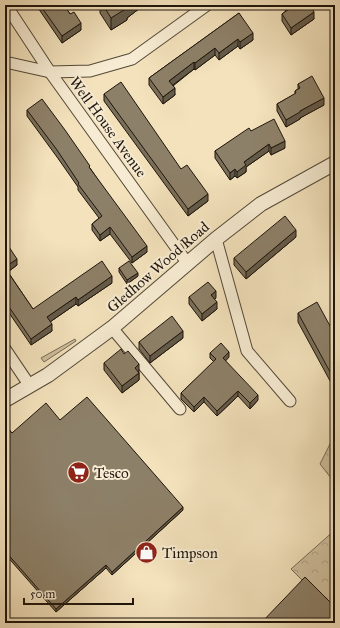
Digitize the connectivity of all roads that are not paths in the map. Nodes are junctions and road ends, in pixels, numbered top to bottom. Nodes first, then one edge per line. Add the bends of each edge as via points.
1 (6, 5) edge
2 (207, 5) edge
3 (5, 62) edge
4 (50, 72) junction
5 (335, 163) edge
6 (216, 239) junction
7 (188, 264) junction
8 (112, 328) junction
9 (5, 349) edge
10 (30, 386) junction
11 (5, 400) edge
12 (290, 401) dead end
13 (180, 409) dead end

1 - 4 street, Well House Avenue
2 - 4 street via 132,59 90,72
3 - 4 street
4 - 7 street, Well House Avenue
5 - 6 street, Gledhow Wood Road via 261,204
6 - 7 street, Gledhow Wood Road
6 - 12 street via 247,350
7 - 8 street, Gledhow Wood Road
8 - 10 street, Gledhow Wood Road via 48,376
8 - 13 street
9 - 10 street
10 - 11 street, Gledhow Wood Road

